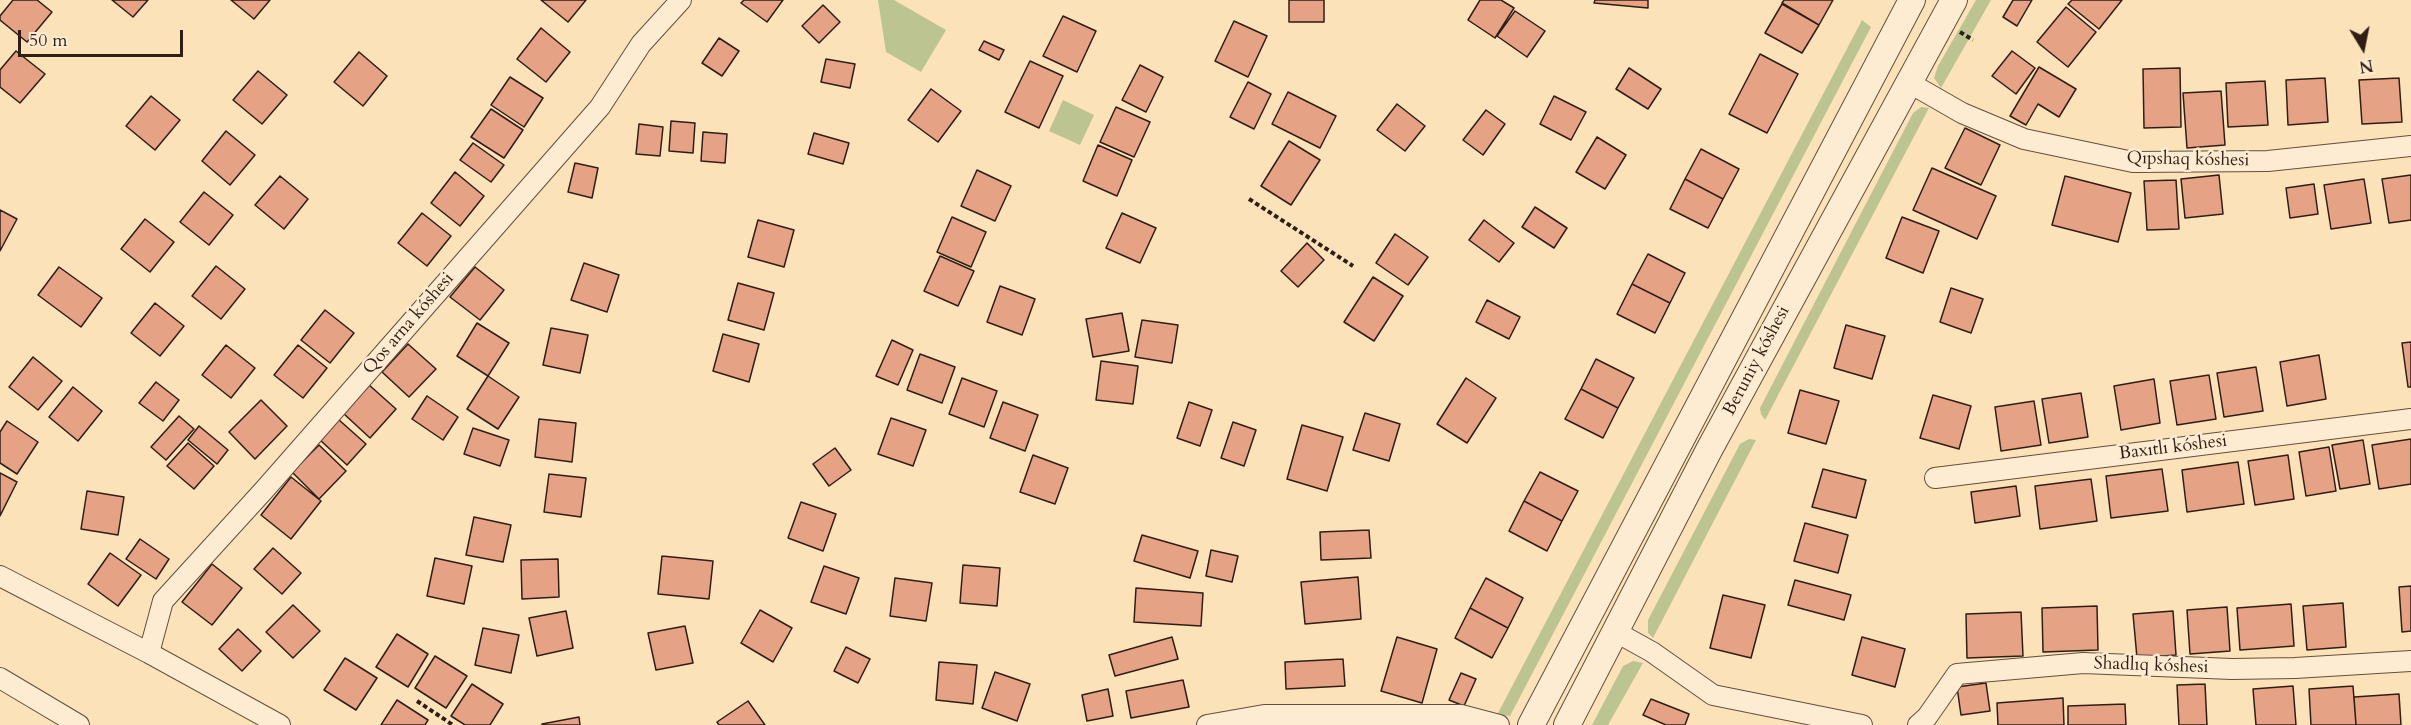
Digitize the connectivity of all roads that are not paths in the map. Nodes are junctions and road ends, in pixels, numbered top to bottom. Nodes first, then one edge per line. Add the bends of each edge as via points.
1 (681, 0) edge
2 (1912, 0) edge
3 (1954, 0) edge
4 (1908, 82) junction
5 (2411, 146) edge
6 (2411, 419) edge
7 (1935, 478) dead end
8 (0, 576) edge
9 (1616, 632) junction
10 (149, 653) junction
11 (2411, 660) edge
12 (0, 678) edge
13 (79, 725) edge
14 (280, 725) edge
15 (1207, 725) edge
16 (1499, 725) edge
17 (1531, 725) edge
18 (1567, 725) edge
19 (1862, 725) edge
20 (1918, 725) edge

1 - 10 street, Qos arna kóshesi via 641,44 600,107 163,601
2 - 17 street, Beruniy kóshesi
3 - 4 street, Beruniy kóshesi
4 - 5 street, Qıpshaq kóshesi via 1962,113 2024,139 2133,162 2268,161
4 - 9 street, Beruniy kóshesi via 1709,450
6 - 7 street, Baxıtlı kóshesi
8 - 10 street
9 - 18 street, Beruniy kóshesi
9 - 19 street via 1713,695
10 - 14 street
11 - 20 street, Shadlıq kóshesi via 2232,669 2083,663 1957,674
12 - 13 street
15 - 16 street via 1264,715 1461,715

